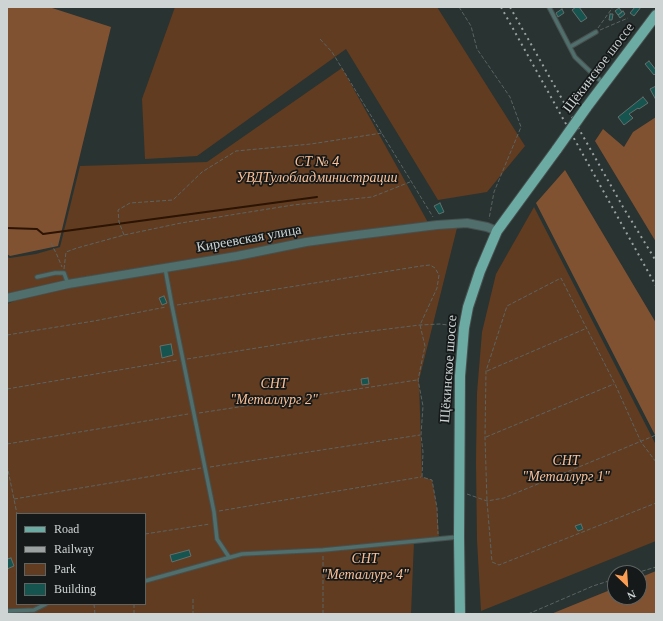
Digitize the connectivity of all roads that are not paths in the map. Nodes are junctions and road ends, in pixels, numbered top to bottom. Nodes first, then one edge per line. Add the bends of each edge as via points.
1 (549, 7) edge
2 (656, 15) edge
3 (596, 32) road end
4 (570, 47) junction
5 (605, 83) junction
6 (492, 229) junction
7 (165, 268) junction
8 (37, 277) dead end
9 (68, 284) junction
10 (7, 298) edge
11 (459, 537) junction
12 (229, 557) junction
13 (146, 581) edge
14 (44, 605) edge
15 (7, 611) edge
16 (460, 614) edge

1 - 4 lane
2 - 5 main road, Щёкинское шоссе
3 - 4 lane
4 - 5 lane via 575,57
5 - 6 main road, Щёкинское шоссе, bridge via 557,149
6 - 7 street, Киреевская улица via 467,223 437,225 306,242
6 - 11 main road, Щёкинское шоссе via 464,328 460,376
7 - 9 street, Киреевская улица
7 - 12 lane via 206,467 217,539
8 - 9 lane via 64,273
9 - 10 street, Киреевская улица
11 - 12 lane
11 - 16 main road, Щёкинское шоссе
12 - 13 lane
14 - 15 lane via 34,610

